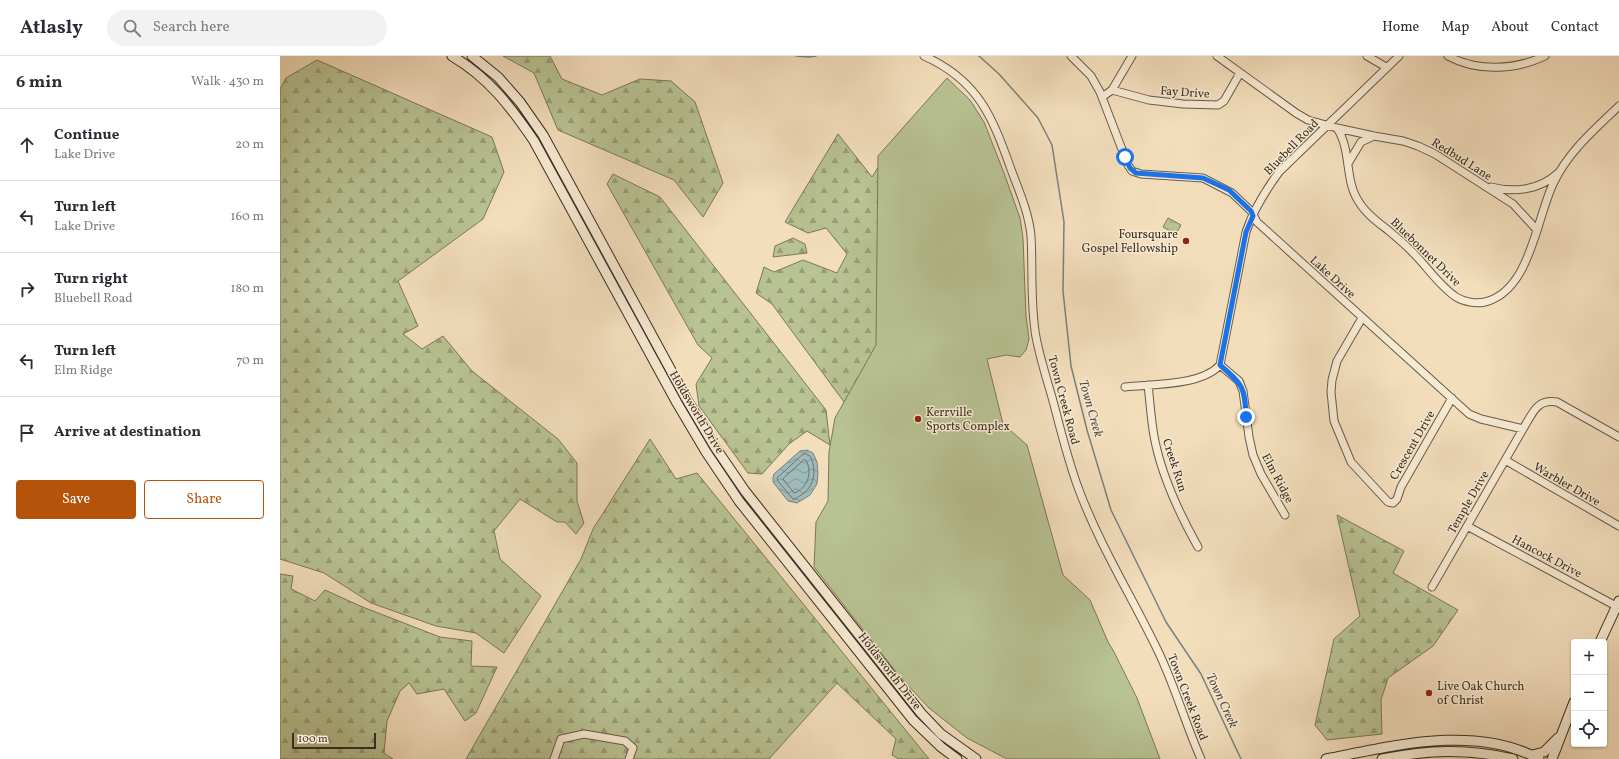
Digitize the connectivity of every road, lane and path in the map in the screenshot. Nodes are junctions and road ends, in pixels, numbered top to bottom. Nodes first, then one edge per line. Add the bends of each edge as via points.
1 (452, 56) edge
2 (472, 56) edge
3 (924, 56) edge
4 (1071, 56) edge
5 (1132, 56) edge
6 (1216, 56) edge
7 (1367, 56) edge
8 (1399, 56) edge
9 (1448, 56) edge
10 (1544, 56) edge
11 (1386, 67) junction
12 (1240, 73) junction
13 (1112, 90) junction
14 (1102, 97) junction
15 (1619, 106) edge
16 (1328, 125) junction
17 (1337, 128) junction
18 (1374, 136) junction
19 (1348, 163) junction
20 (1561, 170) junction
21 (1483, 185) junction
22 (1253, 216) junction
23 (1537, 230) junction
24 (602, 244) junction
25 (592, 248) junction
26 (1362, 318) junction
27 (1220, 365) junction
28 (1148, 385) junction
29 (1125, 387) dead end
30 (1452, 398) junction
31 (1523, 429) junction
32 (1619, 438) edge
33 (1505, 460) junction
34 (1285, 515) dead end
35 (1467, 526) junction
36 (1619, 526) edge
37 (782, 538) junction
38 (774, 544) junction
39 (1198, 547) dead end
40 (1432, 587) dead end
41 (1618, 604) edge
42 (1601, 639) edge
43 (1571, 710) edge
44 (1561, 735) junction
45 (1407, 743) junction
46 (1409, 754) junction
47 (1535, 757) edge
48 (554, 759) edge
49 (629, 759) edge
50 (957, 759) edge
51 (976, 759) edge
52 (1201, 759) edge
53 (1326, 759) edge
54 (1382, 759) edge
55 (1513, 759) edge
56 (1552, 759) edge

1 - 25 main road, Holdsworth Drive via 490,85 512,108 534,141
2 - 24 main road, Holdsworth Drive via 498,77 520,102 543,135
3 - 52 street, Town Creek Road via 952,71 973,92 987,110 998,133 1025,208 1031,234 1036,336 1068,459 1093,524 1159,653
4 - 14 street, Lake Drive via 1091,76
5 - 13 street
6 - 12 street
7 - 11 street
8 - 11 street, Bluebell Road
9 - 10 street via 1475,66 1498,68 1527,63
11 - 16 street, Bluebell Road
12 - 13 street, Fay Drive via 1224,101 1218,105 1149,100
12 - 16 street via 1296,113 1308,120
13 - 14 street
14 - 22 street, Lake Drive via 1132,171 1141,174 1203,178 1229,190
15 - 20 street, Bluebonnet Drive via 1583,140
16 - 17 street
16 - 22 street, Bluebell Road via 1279,172
17 - 18 street, Redbud Lane
17 - 19 street, Bluebonnet Drive via 1347,152
18 - 19 street via 1361,142
18 - 21 street, Redbud Lane via 1418,146
19 - 23 street, Bluebonnet Drive via 1351,186 1359,202 1373,218 1404,243 1447,291 1469,302 1482,303 1503,294 1519,275
20 - 21 street via 1541,185 1519,190 1503,190
20 - 23 street, Bluebonnet Drive via 1546,201
21 - 23 street, Redbud Lane via 1513,204
22 - 26 street, Lake Drive
22 - 27 street, Bluebell Road via 1246,232
24 - 25 main road
24 - 37 main road, Holdsworth Drive via 715,447
25 - 38 main road, Holdsworth Drive via 706,452 739,501
26 - 30 street, Lake Drive
26 - 30 street, Crescent Drive via 1343,348 1332,380 1334,421 1351,462 1388,502 1397,501 1401,487
27 - 28 street via 1208,375 1194,381
27 - 34 street, Elm Ridge via 1239,381 1244,391 1253,455
28 - 29 street
28 - 39 street, Creek Run via 1154,435 1167,481
30 - 31 street, Lake Drive via 1473,417
31 - 32 street via 1536,407 1542,402 1549,401 1562,404
31 - 33 street, Temple Drive
33 - 35 street, Temple Drive
33 - 36 street, Warbler Drive
35 - 40 street, Temple Drive
35 - 41 street, Hancock Drive
37 - 38 main road
37 - 51 main road, Holdsworth Drive via 921,713 941,734
38 - 50 main road, Holdsworth Drive via 913,720
41 - 42 main road
43 - 44 main road
44 - 47 main road
44 - 56 main road
45 - 46 street
45 - 47 main road via 1435,740 1478,742 1514,749
45 - 53 main road
46 - 54 main road
46 - 55 main road via 1458,751
48 - 49 street via 561,739 584,734 626,741 633,748

